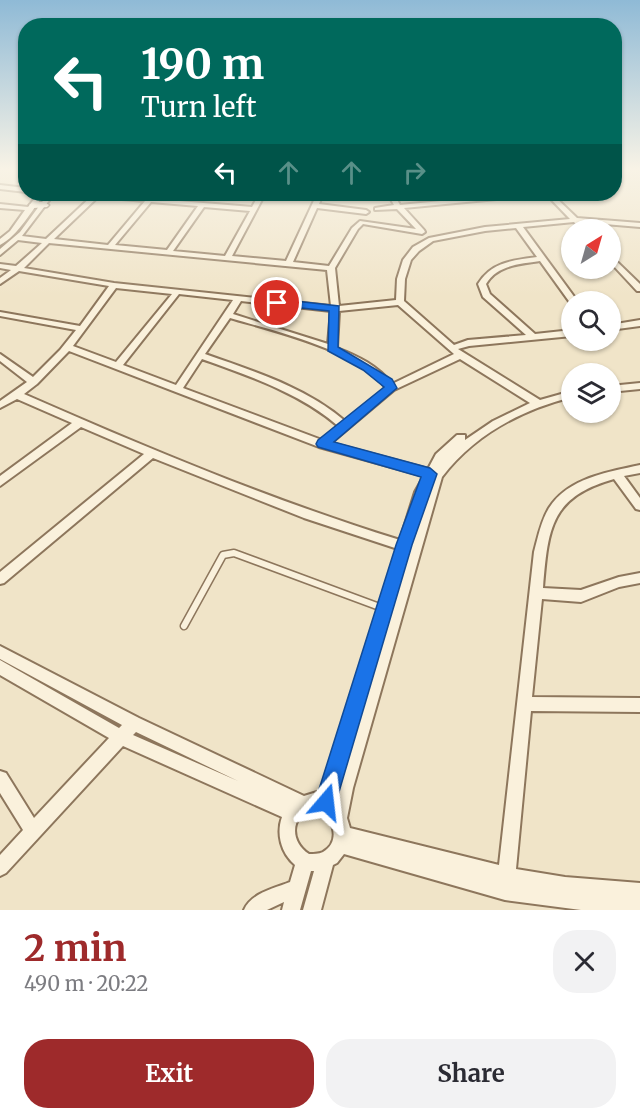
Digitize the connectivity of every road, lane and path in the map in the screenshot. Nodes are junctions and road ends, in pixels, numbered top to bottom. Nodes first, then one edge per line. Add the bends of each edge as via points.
1 (34, 210) edge
2 (34, 210) edge
3 (80, 210) edge
4 (140, 210) edge
5 (198, 210) edge
6 (253, 210) edge
7 (313, 210) edge
8 (353, 210) edge
9 (402, 210) edge
10 (366, 212) dead end
11 (561, 222) edge
12 (621, 223) edge
13 (640, 225) edge
14 (518, 226) junction
15 (0, 231) edge
16 (422, 232) junction
17 (14, 236) junction
18 (431, 239) junction
19 (49, 241) junction
20 (0, 243) edge
21 (110, 247) junction
22 (169, 252) junction
23 (0, 253) edge
24 (227, 258) junction
25 (542, 258) junction
26 (289, 263) junction
27 (0, 266) edge
28 (19, 268) junction
29 (331, 268) junction
30 (621, 269) edge
31 (0, 282) edge
32 (114, 285) junction
33 (640, 289) edge
34 (566, 291) edge
35 (177, 292) junction
36 (239, 298) junction
37 (400, 302) junction
38 (335, 309) junction
39 (0, 314) edge
40 (228, 315) junction
41 (640, 323) edge
42 (621, 326) edge
43 (82, 330) junction
44 (561, 334) edge
45 (533, 337) junction
46 (69, 348) junction
47 (452, 348) junction
48 (332, 349) junction
49 (460, 355) junction
50 (201, 356) junction
51 (0, 357) edge
52 (117, 367) junction
53 (640, 381) edge
54 (34, 382) junction
55 (621, 382) edge
56 (640, 386) edge
57 (391, 388) junction
58 (621, 388) edge
59 (177, 390) junction
60 (561, 392) edge
61 (17, 396) junction
62 (561, 396) edge
63 (535, 401) junction
64 (0, 405) edge
65 (79, 423) junction
66 (344, 426) junction
67 (323, 444) junction
68 (151, 454) junction
69 (640, 469) edge
70 (616, 474) junction
71 (433, 475) junction
72 (0, 482) edge
73 (640, 506) edge
74 (409, 547) junction
75 (640, 578) edge
76 (0, 579) edge
77 (536, 593) junction
78 (385, 609) junction
79 (184, 626) dead end
80 (0, 652) edge
81 (8, 672) edge
82 (523, 704) junction
83 (640, 705) edge
84 (134, 723) junction
85 (123, 738) junction
86 (0, 779) edge
87 (326, 802) junction
88 (297, 808) junction
89 (339, 816) junction
90 (34, 832) junction
91 (341, 839) junction
92 (326, 860) junction
93 (305, 861) junction
94 (0, 867) edge
95 (505, 883) junction
96 (297, 888) junction
97 (640, 892) edge
98 (640, 903) edge
99 (588, 906) edge
100 (253, 910) edge
101 (291, 910) edge
102 (312, 910) edge

1 - 17 street
2 - 17 street
3 - 19 street
4 - 21 street
5 - 22 street
6 - 24 street
7 - 26 street
8 - 10 street
9 - 16 street
11 - 14 street
12 - 13 street
14 - 18 street
14 - 25 street
15 - 17 street
16 - 18 street
16 - 29 street via 362,222
17 - 19 street
17 - 20 street
17 - 23 street
18 - 37 street via 407,260
19 - 21 street
19 - 28 street
21 - 22 street
22 - 24 street
24 - 26 street
25 - 34 street
25 - 45 street via 496,269 482,284 486,295
26 - 29 street
27 - 28 street
28 - 31 street
28 - 32 street
29 - 38 street
30 - 33 street
32 - 35 street
32 - 43 street
35 - 36 street
35 - 52 street
36 - 38 street
36 - 40 street
37 - 38 street
37 - 47 street
38 - 48 street
39 - 43 street
40 - 48 street
40 - 50 street
41 - 42 street
43 - 46 street
44 - 45 street
45 - 47 street
46 - 52 street
46 - 54 street
47 - 49 street
48 - 57 street via 355,359
49 - 57 street
49 - 63 street
50 - 59 street
50 - 66 street via 260,377
51 - 54 street
52 - 59 street
53 - 55 street
54 - 61 street
56 - 58 street
57 - 66 street
59 - 67 street
60 - 63 street
61 - 64 street
61 - 65 street
62 - 63 street
63 - 71 street via 474,438
65 - 68 street
65 - 72 street
66 - 67 street
67 - 71 street
68 - 74 street via 321,520
68 - 76 street
69 - 70 street
70 - 73 street
70 - 77 street via 572,492 552,513 540,552
71 - 74 street
74 - 78 street
74 - 89 street
75 - 77 street via 581,596
77 - 82 street
78 - 79 lane via 227,553
78 - 87 street
80 - 81 street
81 - 84 street
81 - 85 street
82 - 83 street
82 - 95 street
84 - 85 street
84 - 88 street
85 - 88 street
85 - 90 street
86 - 90 street
87 - 88 street via 317,800
87 - 89 street
88 - 93 street via 287,836
89 - 91 street
90 - 94 street
91 - 92 street
91 - 95 street
92 - 93 street
92 - 102 street
93 - 96 street
95 - 97 street
95 - 99 street
96 - 100 street
96 - 101 street
98 - 99 street

